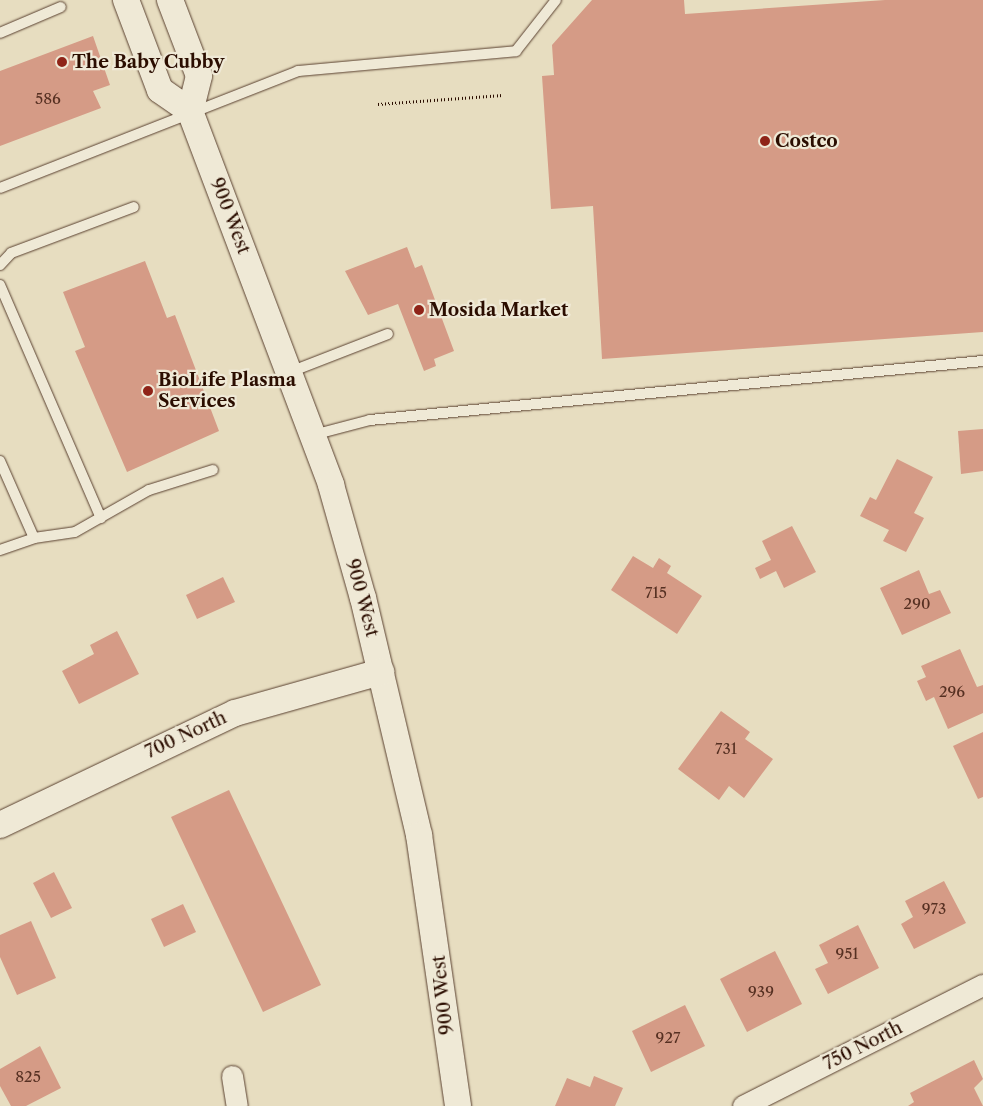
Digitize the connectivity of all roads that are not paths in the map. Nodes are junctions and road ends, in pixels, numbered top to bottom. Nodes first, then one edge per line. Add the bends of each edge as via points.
1 (126, 0) edge
2 (170, 0) edge
3 (556, 0) edge
4 (61, 7) dead end
5 (0, 33) edge
6 (190, 112) junction
7 (0, 188) edge
8 (134, 207) dead end
9 (0, 265) edge
10 (0, 285) edge
11 (388, 334) dead end
12 (983, 361) edge
13 (290, 372) junction
14 (313, 436) junction
15 (0, 461) edge
16 (213, 470) dead end
17 (100, 518) junction
18 (34, 538) junction
19 (0, 550) edge
20 (381, 672) junction
21 (0, 825) edge
22 (983, 985) edge
23 (232, 1076) dead end
24 (237, 1106) edge
25 (458, 1106) edge
26 (743, 1106) edge

1 - 6 street via 160,90
2 - 6 street via 199,76
3 - 6 lane via 516,51 298,71
4 - 5 lane
6 - 7 lane
6 - 13 street, 900 West
8 - 9 lane via 11,253
10 - 17 lane
11 - 13 lane
12 - 14 lane via 370,420
13 - 14 street, 900 West
14 - 20 street, 900 West
15 - 18 lane
16 - 17 lane via 148,490
17 - 18 lane via 75,532
18 - 19 lane
20 - 21 street, 700 North via 235,713
20 - 25 street, 900 West via 432,907
22 - 26 street, 750 North
23 - 24 street

